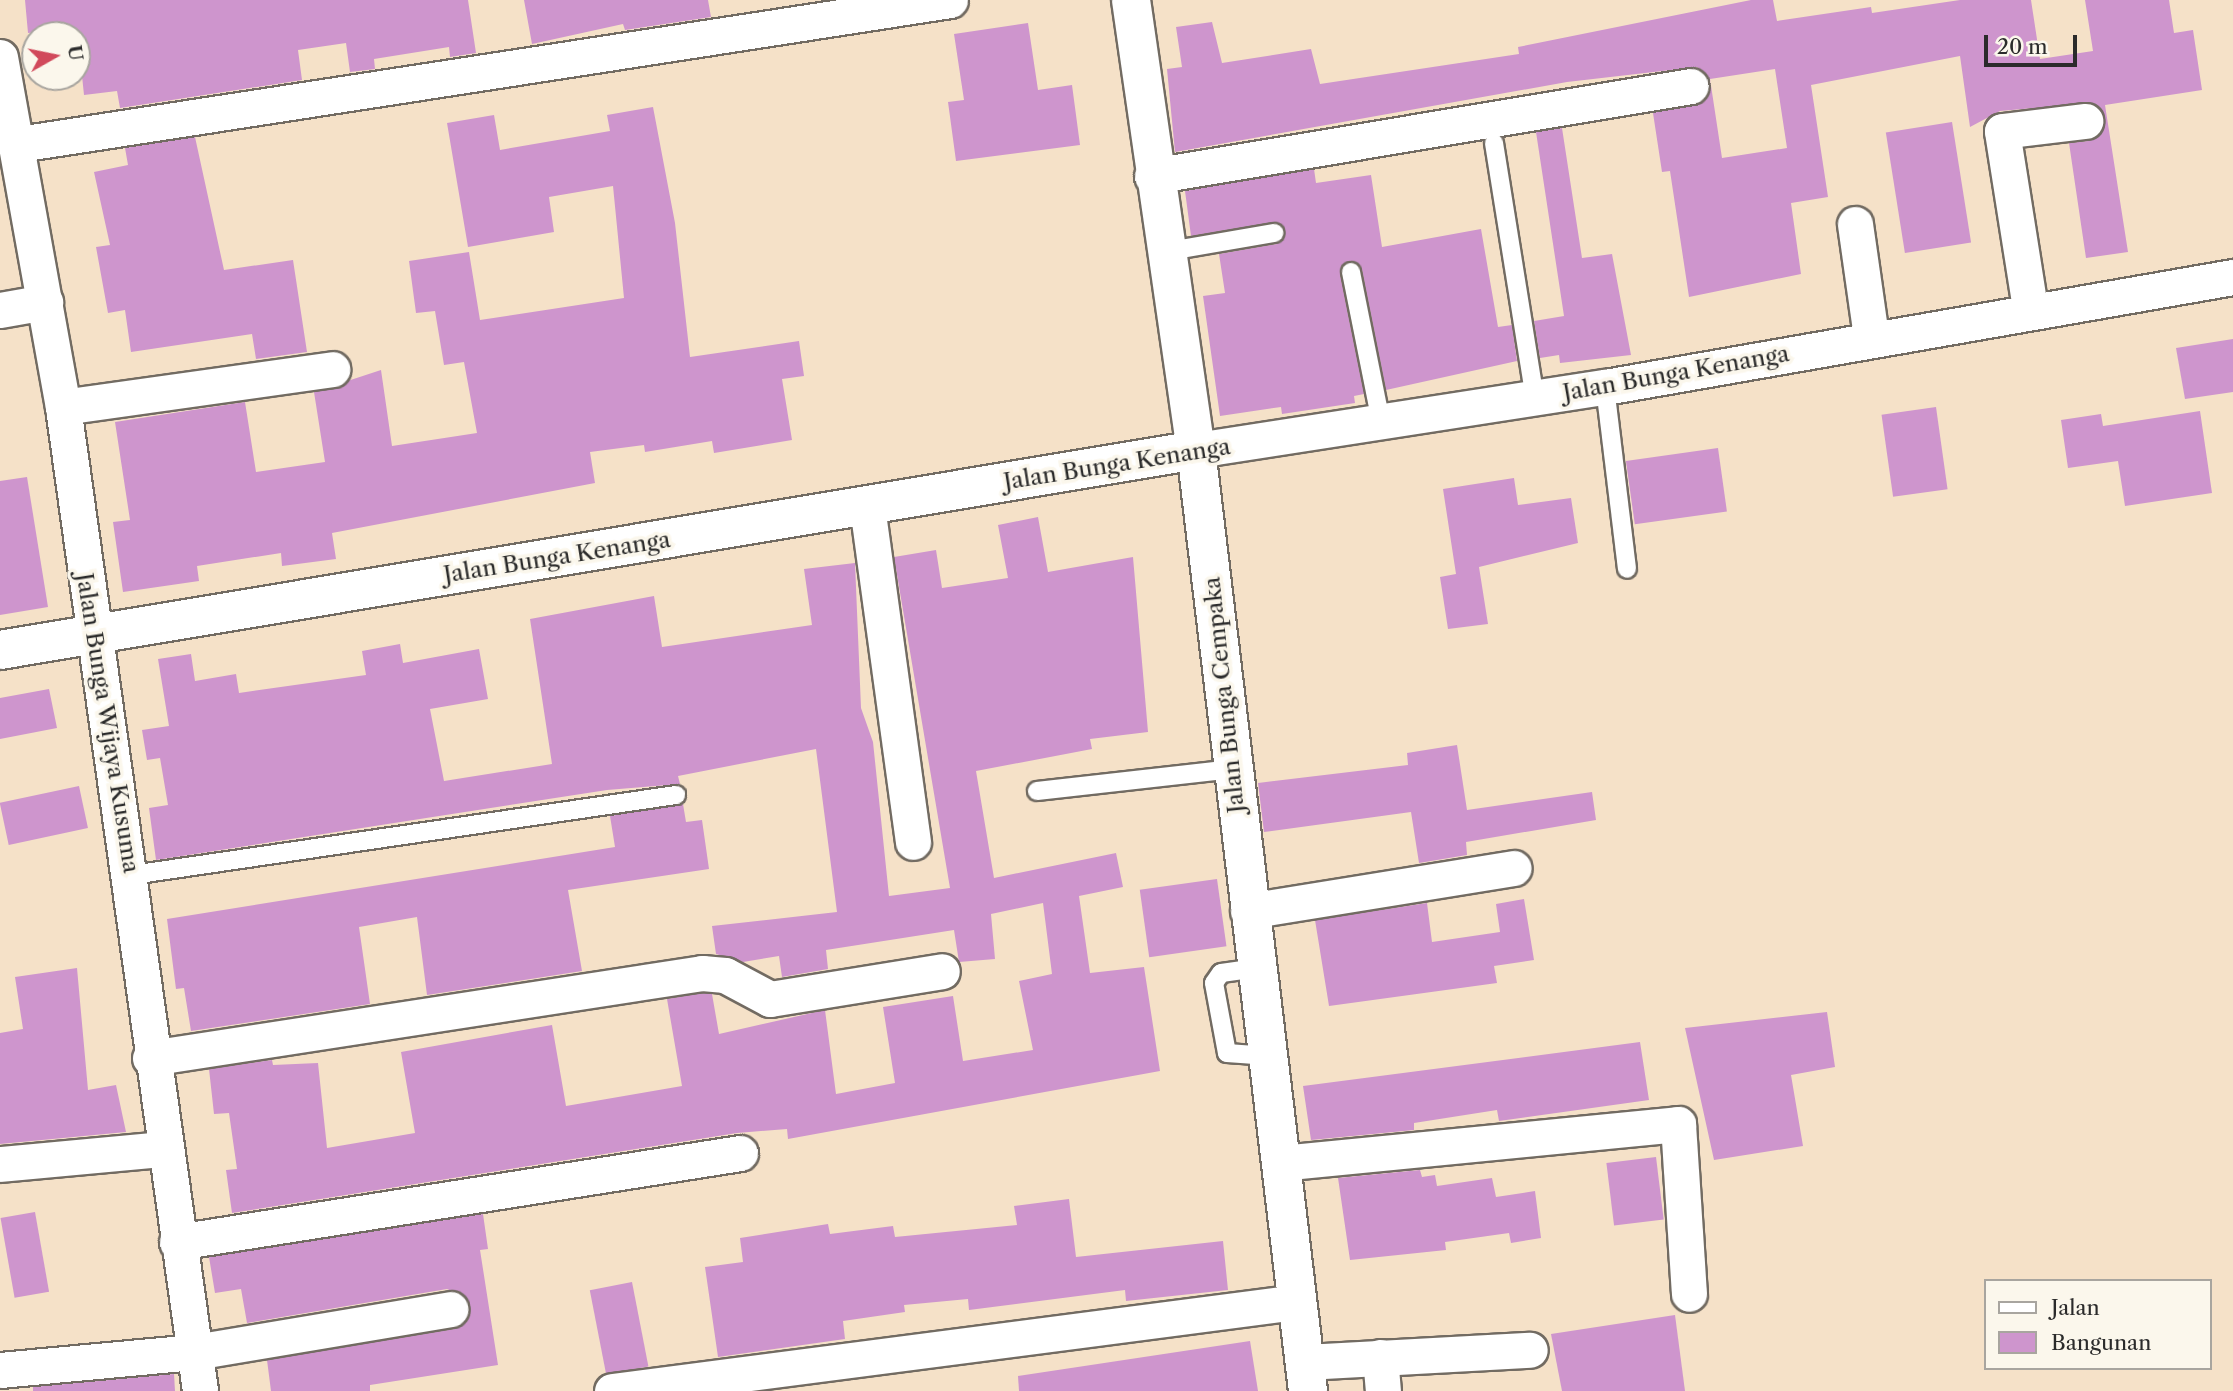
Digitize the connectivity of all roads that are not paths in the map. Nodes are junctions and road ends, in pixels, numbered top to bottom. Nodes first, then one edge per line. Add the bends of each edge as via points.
1 (950, 0) edge
2 (1131, 0) edge
3 (0, 57) edge
4 (1691, 86) dead end
5 (2085, 121) dead end
6 (1494, 143) dead end
7 (19, 144) junction
8 (1152, 176) junction
9 (14, 192) edge
10 (1855, 224) dead end
11 (1274, 233) dead end
12 (1163, 252) junction
13 (1351, 272) dead end
14 (2233, 277) edge
15 (45, 302) junction
16 (2030, 308) junction
17 (0, 310) edge
18 (1871, 337) junction
19 (332, 369) dead end
20 (1605, 387) junction
21 (1535, 399) junction
22 (63, 407) junction
23 (1381, 422) junction
24 (1196, 450) junction
25 (867, 506) junction
26 (1627, 569) dead end
27 (93, 635) junction
28 (0, 650) edge
29 (1233, 769) junction
30 (1037, 791) dead end
31 (676, 796) dead end
32 (913, 842) dead end
33 (1514, 868) dead end
34 (132, 875) junction
35 (1248, 911) junction
36 (943, 971) dead end
37 (150, 1058) junction
38 (162, 1149) junction
39 (740, 1153) dead end
40 (1281, 1163) junction
41 (0, 1164) edge
42 (177, 1242) junction
43 (1689, 1294) dead end
44 (1296, 1303) junction
45 (450, 1309) dead end
46 (1530, 1350) dead end
47 (194, 1352) junction
48 (0, 1370) edge
49 (1382, 1374) edge
50 (1306, 1377) edge
51 (200, 1391) edge
52 (612, 1391) edge

1 - 7 street
2 - 8 street, Jalan Bunga Cempaka
3 - 7 street, Jalan Bunga Wijaya Kusuma
4 - 8 street
5 - 16 street via 2002,131
6 - 21 lane
7 - 9 street, Jalan Bunga Wijaya Kusuma
8 - 12 street, Jalan Bunga Cempaka
9 - 15 street, Jalan Bunga Wijaya Kusuma
10 - 18 street
11 - 12 lane
12 - 24 street, Jalan Bunga Cempaka
13 - 23 lane
14 - 16 street, Jalan Bunga Kenanga
15 - 17 street
15 - 22 street, Jalan Bunga Wijaya Kusuma
16 - 18 street, Jalan Bunga Kenanga
18 - 20 street, Jalan Bunga Kenanga
19 - 22 street
20 - 21 street, Jalan Bunga Kenanga
20 - 26 lane
21 - 23 street, Jalan Bunga Kenanga
22 - 27 street, Jalan Bunga Wijaya Kusuma
23 - 24 street, Jalan Bunga Kenanga
24 - 25 street, Jalan Bunga Kenanga
24 - 29 street, Jalan Bunga Cempaka
25 - 27 street, Jalan Bunga Kenanga
25 - 32 street
27 - 28 street, Jalan Bunga Kenanga
27 - 34 street, Jalan Bunga Wijaya Kusuma
29 - 30 lane
29 - 35 street, Jalan Bunga Cempaka
31 - 34 lane
33 - 35 street
34 - 37 street, Jalan Bunga Wijaya Kusuma
35 - 40 street, Jalan Bunga Cempaka
36 - 37 street via 770,999 725,975 702,973
37 - 38 street, Jalan Bunga Wijaya Kusuma
38 - 41 street
38 - 42 street, Jalan Bunga Wijaya Kusuma
39 - 42 street
40 - 43 street via 1678,1124
40 - 44 street, Jalan Bunga Cempaka
42 - 47 street, Jalan Bunga Wijaya Kusuma
44 - 50 street, Jalan Bunga Cempaka
44 - 52 street
45 - 47 street
46 - 49 street
47 - 48 street
47 - 51 street, Jalan Bunga Wijaya Kusuma
49 - 50 street

